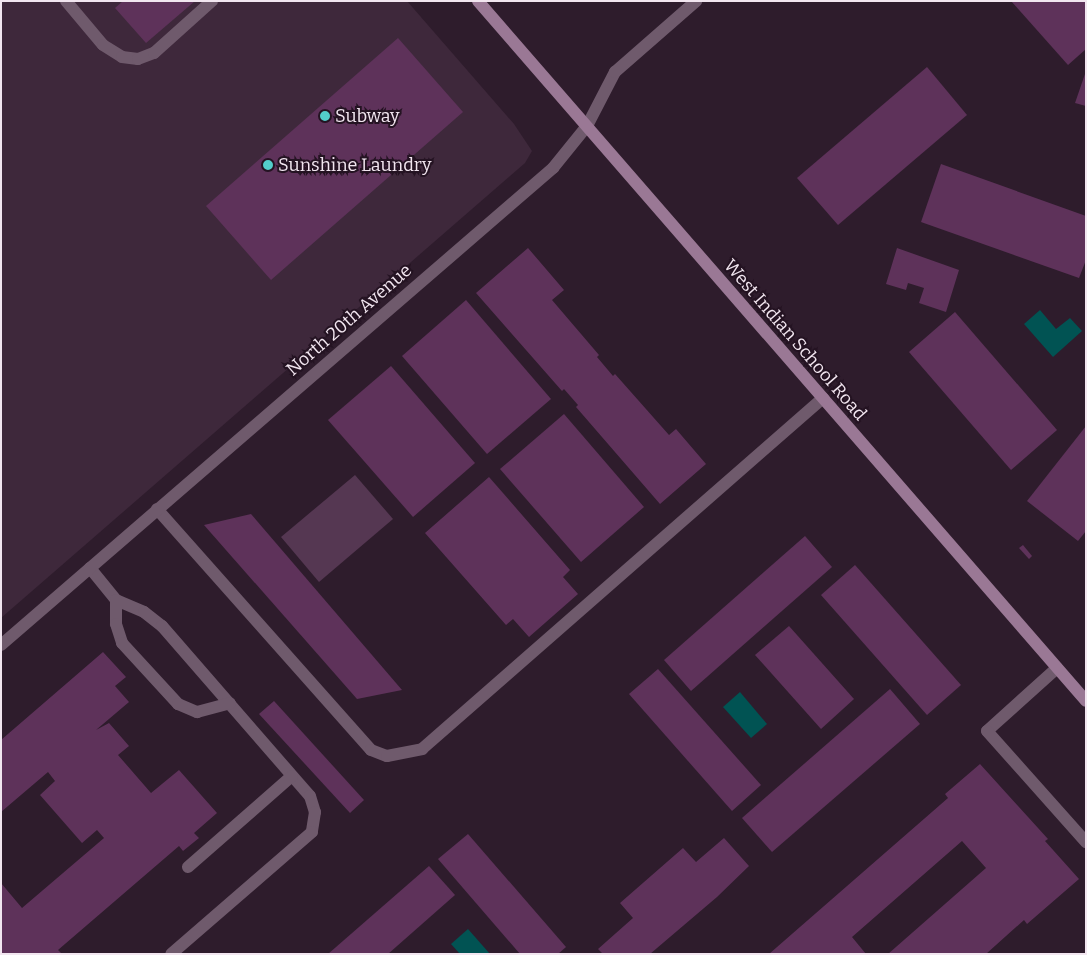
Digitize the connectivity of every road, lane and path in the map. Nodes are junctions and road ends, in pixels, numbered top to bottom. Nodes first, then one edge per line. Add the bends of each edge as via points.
1 (66, 1) edge
2 (212, 1) edge
3 (478, 1) edge
4 (696, 1) edge
5 (586, 126) junction
6 (823, 398) junction
7 (157, 509) junction
8 (90, 568) junction
9 (116, 600) junction
10 (1, 645) edge
11 (1057, 668) junction
12 (1086, 702) edge
13 (230, 703) junction
14 (292, 776) junction
15 (1086, 842) edge
16 (188, 867) dead end
17 (171, 954) edge

1 - 2 street via 103,45 122,57 138,59 154,53
3 - 5 main road, West Indian School Road
4 - 5 street, North 20th Avenue via 615,72
5 - 6 main road, West Indian School Road
5 - 7 street, North 20th Avenue via 553,168
6 - 7 street via 422,749 387,756 371,750
6 - 11 main road, West Indian School Road
7 - 8 street, North 20th Avenue
8 - 9 street
8 - 10 street, North 20th Avenue
9 - 13 street via 144,612 162,626
9 - 13 street via 116,624 122,642 178,704 197,712
11 - 12 main road, West Indian School Road
11 - 15 street via 987,731
13 - 14 street
14 - 16 street
14 - 17 street via 310,796 315,812 312,832

